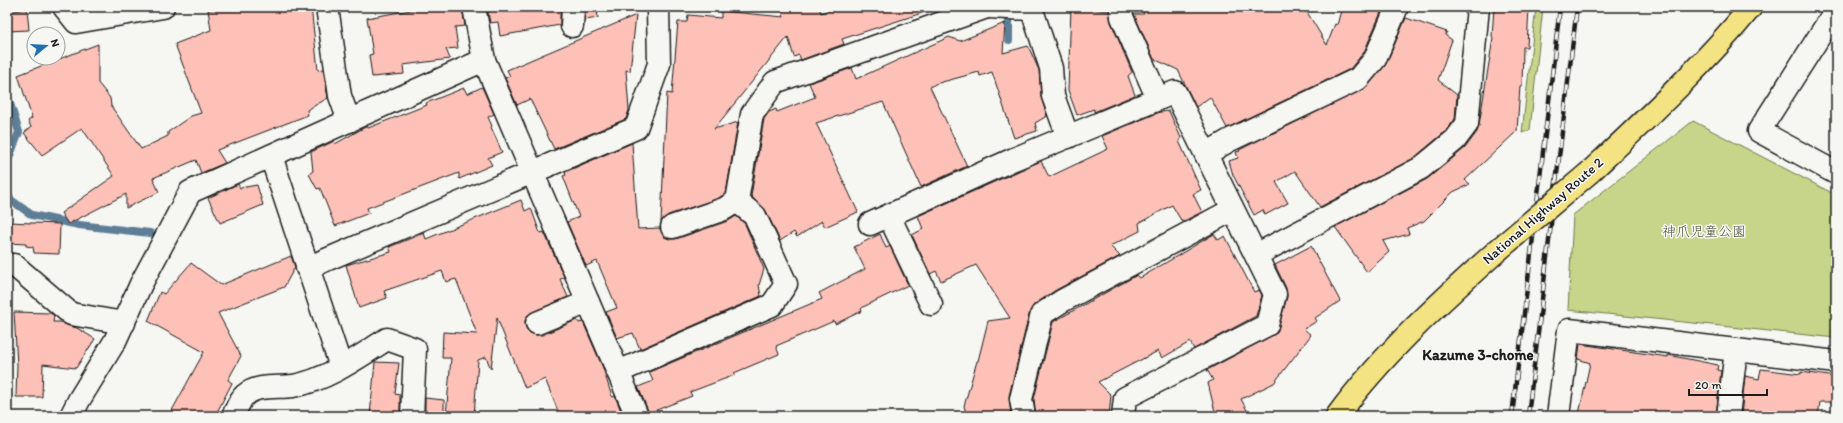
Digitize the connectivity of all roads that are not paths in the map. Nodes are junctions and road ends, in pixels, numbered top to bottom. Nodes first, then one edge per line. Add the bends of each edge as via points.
1 (64, 7) edge
2 (162, 7) edge
3 (327, 7) edge
4 (474, 7) edge
5 (658, 7) edge
6 (988, 7) edge
7 (1121, 7) edge
8 (1397, 7) edge
9 (1478, 7) edge
10 (1751, 7) edge
11 (1031, 8) edge
12 (1836, 10) edge
13 (484, 60) junction
14 (1158, 99) junction
15 (349, 121) junction
16 (1068, 137) junction
17 (1206, 154) junction
18 (271, 156) junction
19 (532, 172) junction
20 (1836, 173) edge
21 (737, 201) junction
22 (1232, 210) junction
23 (672, 227) dead end
24 (1256, 255) junction
25 (7, 266) edge
26 (307, 268) junction
27 (588, 302) junction
28 (931, 304) dead end
29 (537, 322) dead end
30 (124, 324) junction
31 (1736, 350) junction
32 (1836, 362) edge
33 (341, 367) junction
34 (618, 372) junction
35 (71, 416) edge
36 (233, 416) edge
37 (412, 416) edge
38 (637, 416) edge
39 (1024, 416) edge
40 (1123, 416) edge
41 (1337, 416) edge
42 (1558, 416) edge
43 (1728, 416) edge

1 - 2 street via 76,22
3 - 15 street via 340,96
4 - 13 street
5 - 19 street via 659,64 636,128
6 - 11 street
6 - 21 street via 775,82 752,114
7 - 14 street via 1122,17
8 - 17 street via 1375,58 1358,79
9 - 24 street via 1467,124 1455,140 1420,168
10 - 41 highway, National Highway Route 2, bridge via 1725,39 1678,88 1590,172 1437,305 1353,394
11 - 16 street via 1051,68 1053,96
12 - 20 street via 1759,131
13 - 15 street
13 - 19 street
14 - 16 street
14 - 17 street via 1175,92
15 - 18 street
16 - 28 street via 880,220
17 - 22 street
18 - 26 street
18 - 30 street via 190,192 141,284
19 - 26 street
19 - 27 street
21 - 23 street via 724,209
21 - 34 street via 755,216 786,284 772,305
22 - 24 street
22 - 39 street via 1062,300 1042,314 1021,399
24 - 40 street via 1275,294 1267,325 1126,398
25 - 30 street via 14,266 71,314
26 - 33 street
27 - 29 street
27 - 34 street
30 - 35 street
31 - 32 street
31 - 42 street via 1569,330
31 - 43 street
33 - 36 street via 295,386 262,388 245,395
33 - 37 street via 387,339 415,349
34 - 38 street

